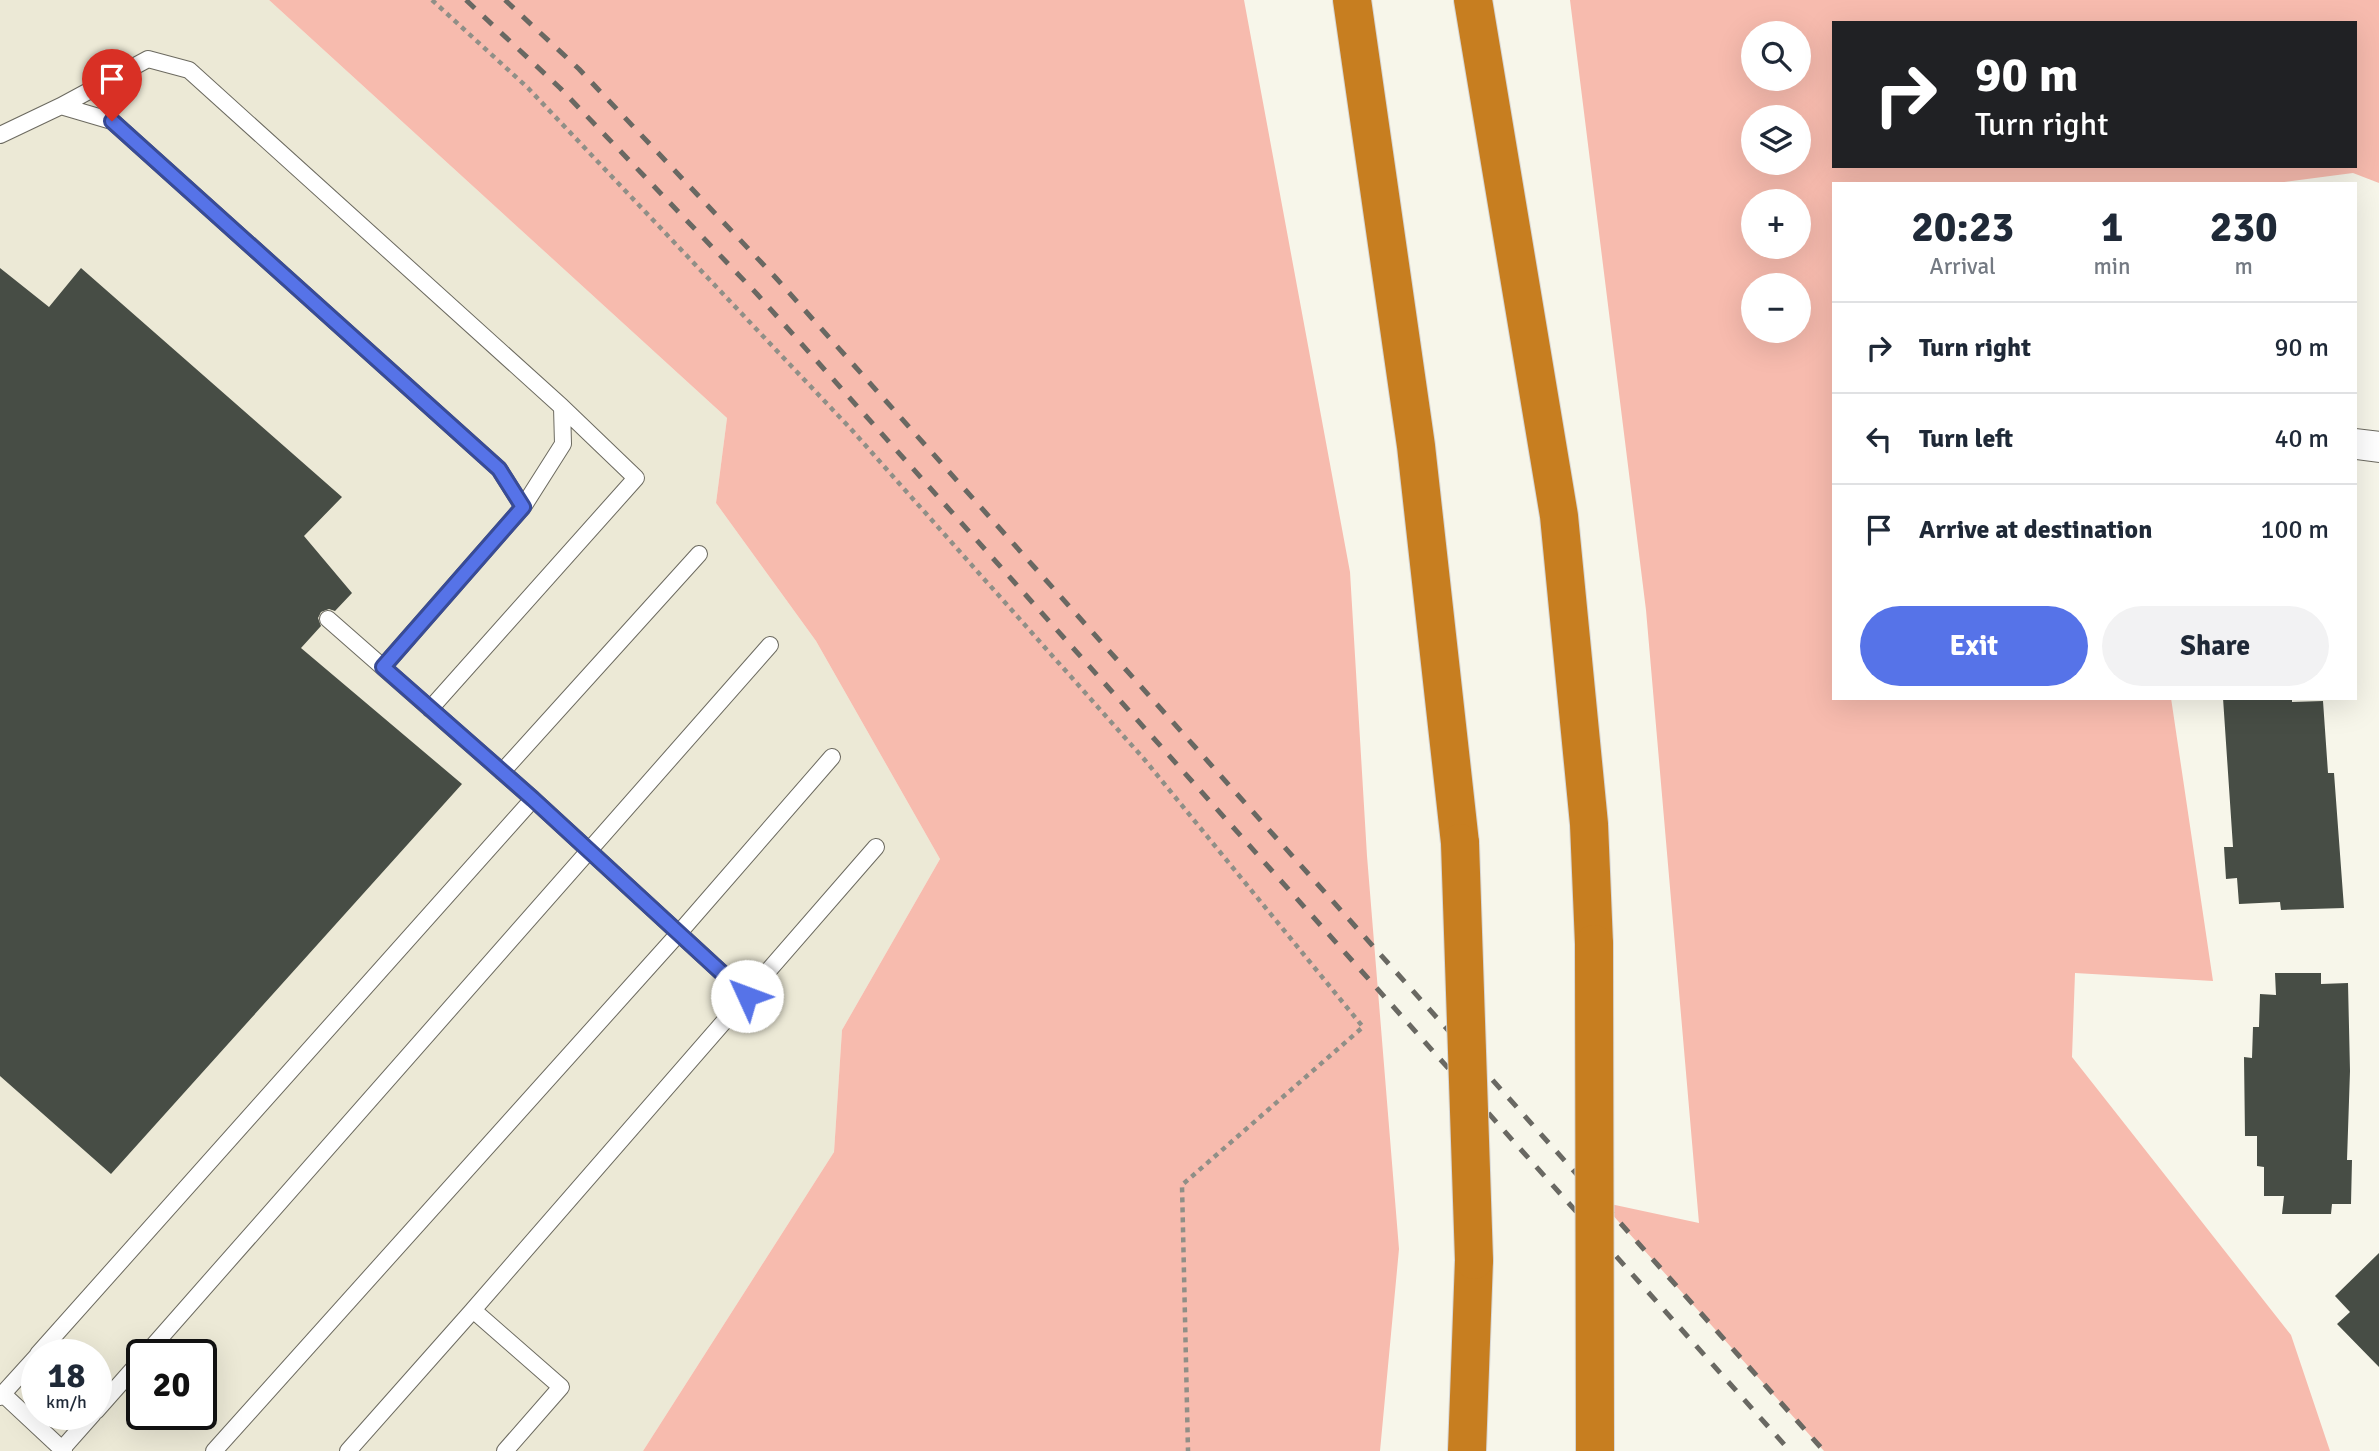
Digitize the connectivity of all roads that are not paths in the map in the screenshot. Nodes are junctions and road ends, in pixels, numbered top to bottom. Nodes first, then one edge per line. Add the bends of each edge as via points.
1 (1352, 0) edge
2 (1473, 0) edge
3 (61, 106) junction
4 (0, 135) edge
5 (562, 407) junction
6 (2357, 444) edge
7 (2379, 447) edge
8 (523, 507) junction
9 (699, 554) dead end
10 (328, 619) dead end
11 (770, 645) dead end
12 (383, 667) junction
13 (430, 709) junction
14 (832, 758) dead end
15 (502, 772) junction
16 (533, 799) junction
17 (876, 847) dead end
18 (589, 851) junction
19 (679, 933) junction
20 (747, 996) junction
21 (472, 1310) junction
22 (51, 1339) edge
23 (159, 1339) edge
24 (21, 1373) edge
25 (126, 1377) edge
26 (112, 1393) edge
27 (1, 1396) edge
28 (80, 1430) edge
29 (63, 1450) edge
30 (214, 1451) edge
31 (348, 1451) edge
32 (505, 1451) edge
33 (1467, 1451) edge
34 (1595, 1451) edge

1 - 33 highway, bridge via 1416,446 1460,842 1474,1260
2 - 34 highway, bridge via 1559,516 1589,824 1594,944
3 - 4 lane
3 - 5 lane via 148,60 189,70
3 - 8 lane via 112,121 499,469
5 - 8 lane via 562,443
5 - 13 lane via 636,478
6 - 7 street
8 - 12 lane
9 - 15 lane
10 - 12 lane
11 - 18 lane
12 - 13 lane
13 - 15 lane
14 - 19 lane
15 - 16 lane
16 - 18 lane
16 - 22 lane
17 - 20 lane
18 - 19 lane
18 - 23 lane
19 - 20 lane
19 - 30 lane
20 - 21 lane
21 - 31 lane
21 - 32 lane via 561,1387
24 - 27 lane
25 - 26 lane
27 - 29 lane
28 - 29 lane

